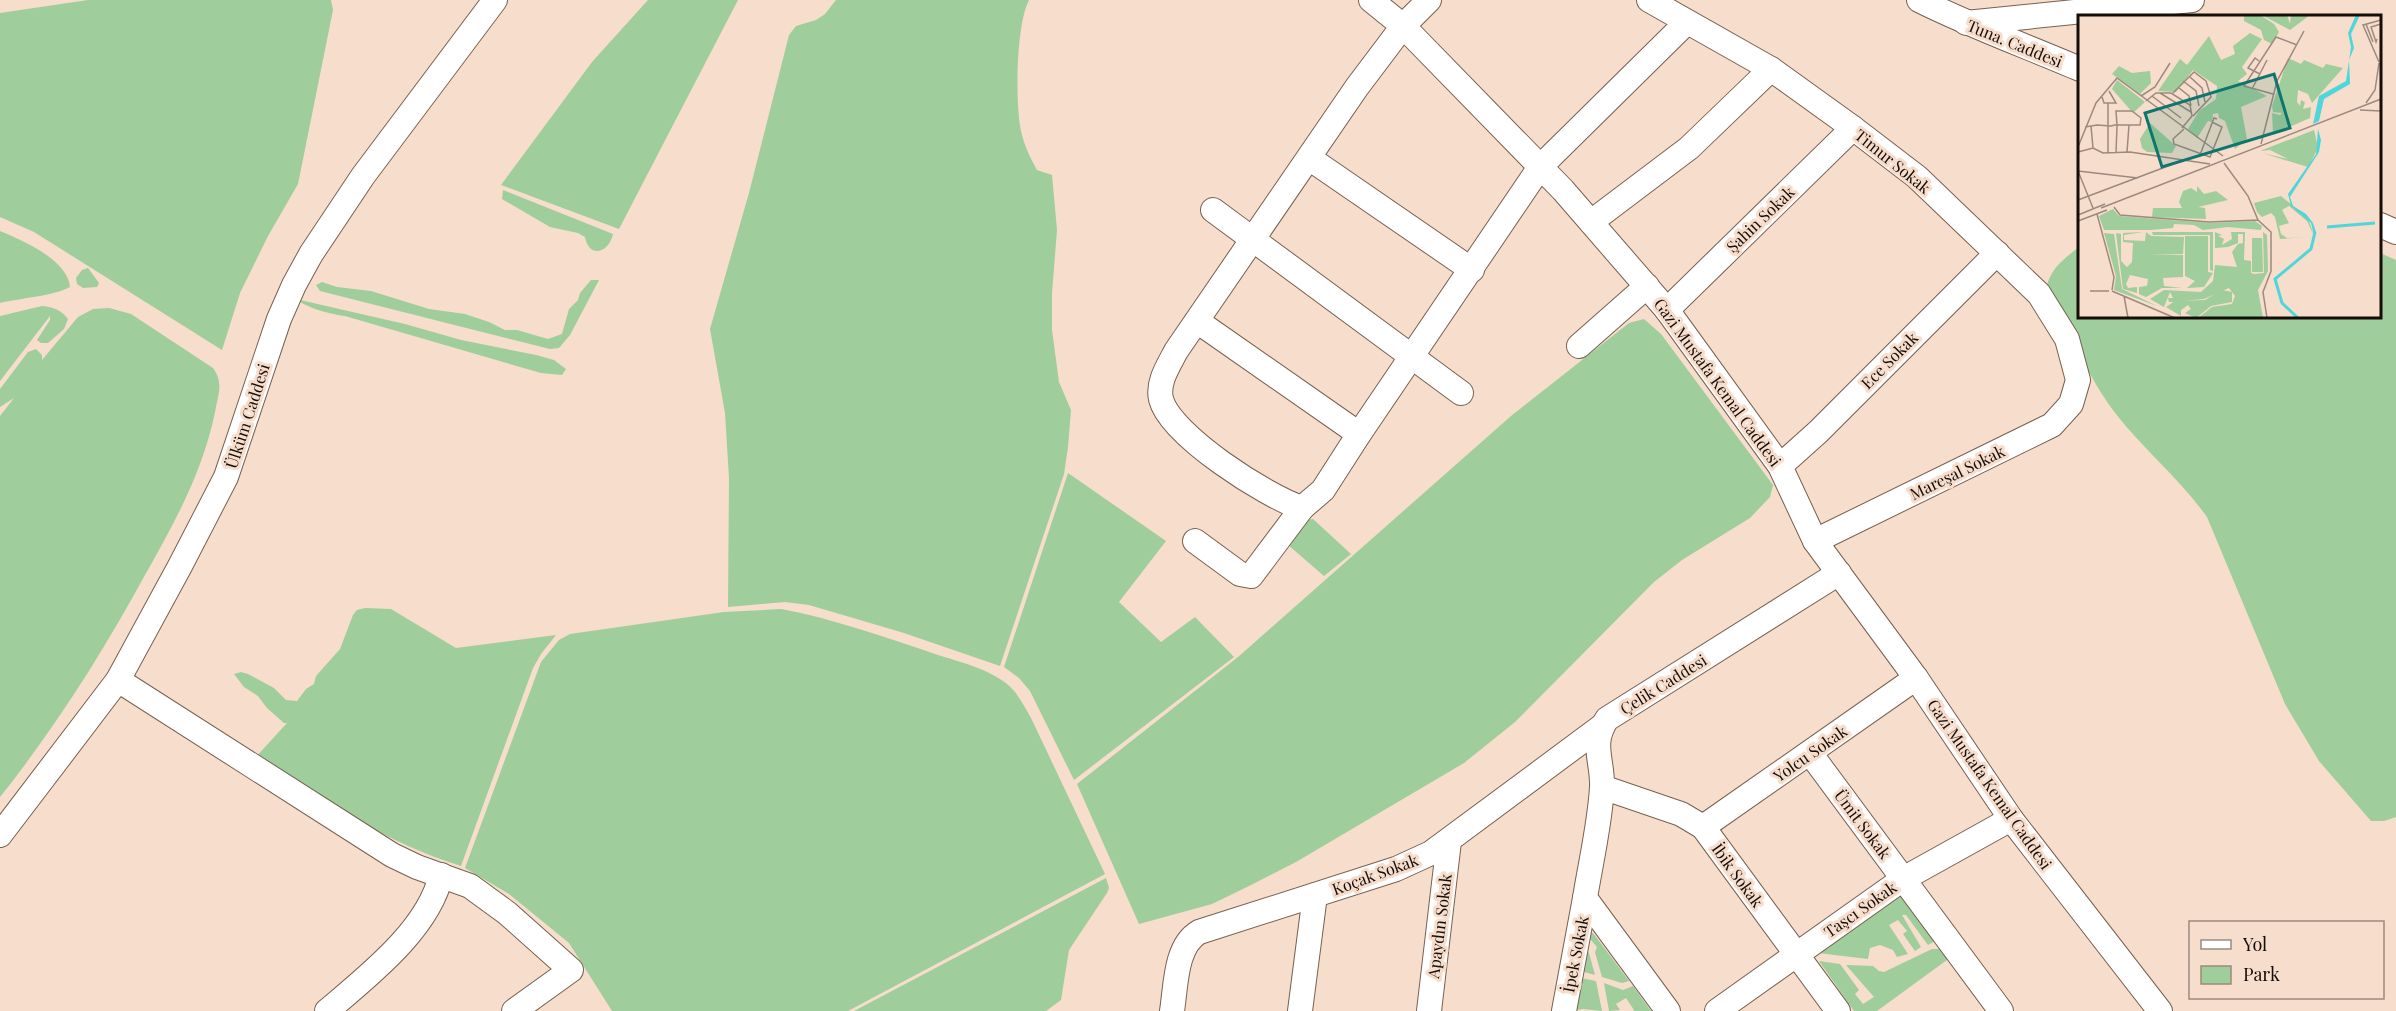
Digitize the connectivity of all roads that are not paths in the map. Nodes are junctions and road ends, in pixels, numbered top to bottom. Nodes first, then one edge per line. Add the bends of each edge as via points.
1 (495, 0) edge
2 (1371, 0) edge
3 (1429, 0) edge
4 (1649, 0) edge
5 (1919, 0) edge
6 (2192, 0) edge
7 (1687, 22) junction
8 (1966, 23) junction
9 (1403, 26) junction
10 (1771, 69) junction
11 (2078, 69) edge
12 (1853, 128) junction
13 (1309, 158) junction
14 (1540, 167) junction
15 (1213, 210) dead end
16 (1591, 222) junction
17 (2381, 226) edge
18 (2396, 231) edge
19 (1252, 239) junction
20 (1997, 252) junction
21 (1472, 270) junction
22 (1647, 286) junction
23 (1667, 310) junction
24 (1197, 321) junction
25 (1578, 346) dead end
26 (1411, 356) junction
27 (2078, 380) joint
28 (1461, 393) dead end
29 (1359, 434) junction
30 (1780, 466) junction
31 (1302, 508) junction
32 (1195, 541) dead end
33 (1815, 541) junction
34 (1839, 573) junction
35 (1916, 678) junction
36 (118, 680) junction
37 (1601, 728) junction
38 (1810, 753) junction
39 (1602, 787) junction
40 (2011, 819) junction
41 (1703, 827) junction
42 (0, 835) edge
43 (1449, 841) junction
44 (441, 875) junction
45 (1903, 879) junction
46 (1315, 895) junction
47 (1585, 898) junction
48 (1796, 954) junction
49 (327, 1011) edge
50 (514, 1011) edge
51 (1172, 1011) edge
52 (1300, 1011) edge
53 (1429, 1011) edge
54 (1564, 1011) edge
55 (1668, 1011) edge
56 (1717, 1011) edge
57 (1838, 1011) edge
58 (2001, 1011) edge
59 (2160, 1011) edge

1 - 36 street, Ülküm Caddesi via 363,176 311,254 279,319 226,477
2 - 9 street, Gazi Mustafa Kemal Caddesi
3 - 9 street
4 - 7 street, Timur Sokak
5 - 8 street, Tuna. Caddesi
6 - 8 street
7 - 10 street, Timur Sokak
7 - 14 street
8 - 11 street, Tuna. Caddesi
9 - 13 street
9 - 14 street, Gazi Mustafa Kemal Caddesi
10 - 12 street, Timur Sokak
10 - 16 street via 1689,148
12 - 20 street, Timur Sokak via 1917,177
12 - 23 street, Şahin Sokak
13 - 19 street
13 - 21 street
14 - 16 street, Gazi Mustafa Kemal Caddesi
14 - 21 street
15 - 19 street
16 - 22 street, Gazi Mustafa Kemal Caddesi
17 - 18 street
19 - 24 street
19 - 26 street
20 - 27 street, Timur Sokak via 2039,294 2056,319 2067,339
20 - 30 street, Ece Sokak
21 - 26 street
22 - 23 street, Gazi Mustafa Kemal Caddesi
22 - 25 street
23 - 30 street, Gazi Mustafa Kemal Caddesi
24 - 29 street
24 - 31 street via 1176,351 1161,384 1166,411 1201,447 1276,497
26 - 28 street
26 - 29 street
27 - 33 street, Mareşal Sokak via 2071,404 2052,425
29 - 31 street via 1323,490
30 - 33 street, Gazi Mustafa Kemal Caddesi
31 - 32 street via 1251,576 1240,574
33 - 34 street, Gazi Mustafa Kemal Caddesi
34 - 35 street, Gazi Mustafa Kemal Caddesi
34 - 37 street, Çelik Caddesi via 1607,719
35 - 38 street, Yolcu Sokak
35 - 40 street, Gazi Mustafa Kemal Caddesi
36 - 42 street, Ülküm Caddesi
36 - 44 street via 392,855
37 - 39 street via 1597,743
37 - 43 street, Koçak Sokak
38 - 41 street, Yolcu Sokak
38 - 45 street, Ümit Sokak
39 - 41 street, İbik Sokak via 1681,814
39 - 47 street
40 - 45 street, Taşcı Sokak
40 - 59 street, Gazi Mustafa Kemal Caddesi
41 - 48 street, İbik Sokak
43 - 46 street, Koçak Sokak via 1396,869
43 - 53 street, Apaydın Sokak
44 - 49 street via 438,891 398,946
44 - 50 street via 486,897 570,970
45 - 48 street, Taşcı Sokak
45 - 58 street, Ümit Sokak
46 - 51 street, Koçak Sokak via 1192,937 1182,952
46 - 52 street
47 - 54 street, İpek Sokak
47 - 55 street
48 - 56 street, Taşcı Sokak
48 - 57 street, İbik Sokak

